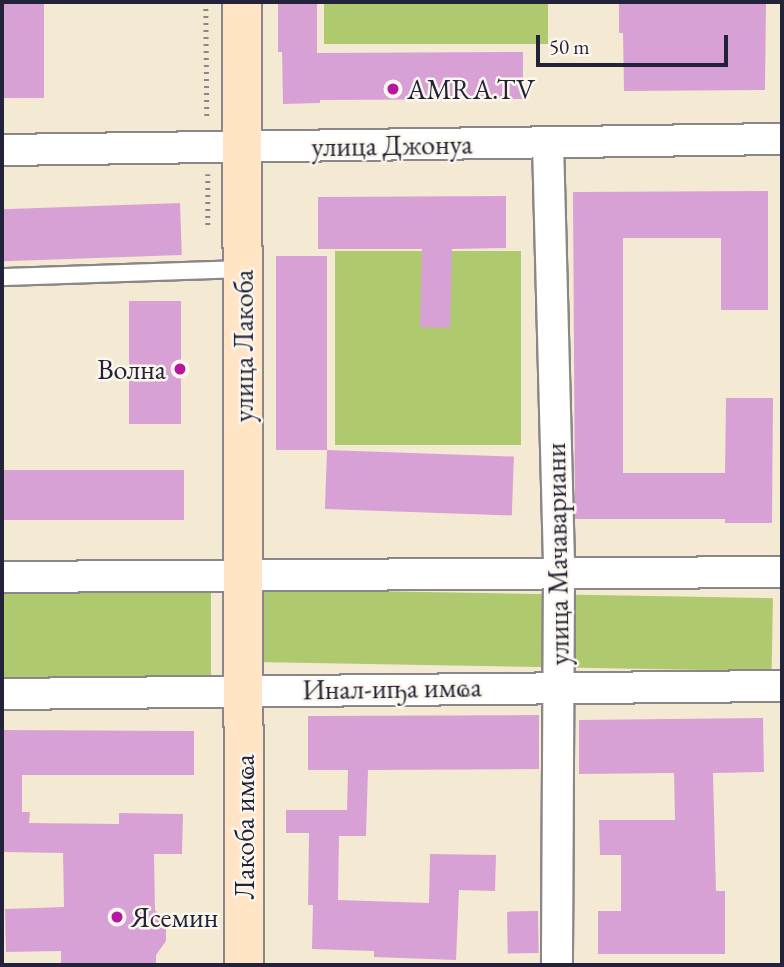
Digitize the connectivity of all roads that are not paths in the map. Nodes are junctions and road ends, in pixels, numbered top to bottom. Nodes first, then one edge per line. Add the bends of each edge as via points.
1 (242, 2) edge
2 (782, 139) edge
3 (548, 143) junction
4 (243, 147) junction
5 (2, 150) edge
6 (243, 269) junction
7 (2, 277) edge
8 (782, 572) edge
9 (559, 573) junction
10 (244, 574) junction
11 (2, 577) edge
12 (782, 685) edge
13 (559, 686) junction
14 (244, 689) junction
15 (2, 694) edge
16 (244, 965) edge
17 (557, 965) edge

1 - 4 main road, улица Лакоба
2 - 3 street, улица Джонуа
3 - 4 street, улица Джонуа
3 - 9 street, улица Мачавариани
4 - 5 street, улица Джонуа
4 - 6 main road, улица Лакоба
6 - 7 lane
6 - 10 main road, улица Лакоба
8 - 9 street
9 - 10 street
9 - 13 street, улица Мачавариани
10 - 11 street
10 - 14 main road, улица Лакоба
12 - 13 street, Инал-иҧа имҩа
13 - 14 street, Инал-иҧа имҩа
13 - 17 street, улица Мачавариани
14 - 15 street, Инал-иҧа имҩа
14 - 16 main road, Лакоба имҩа

